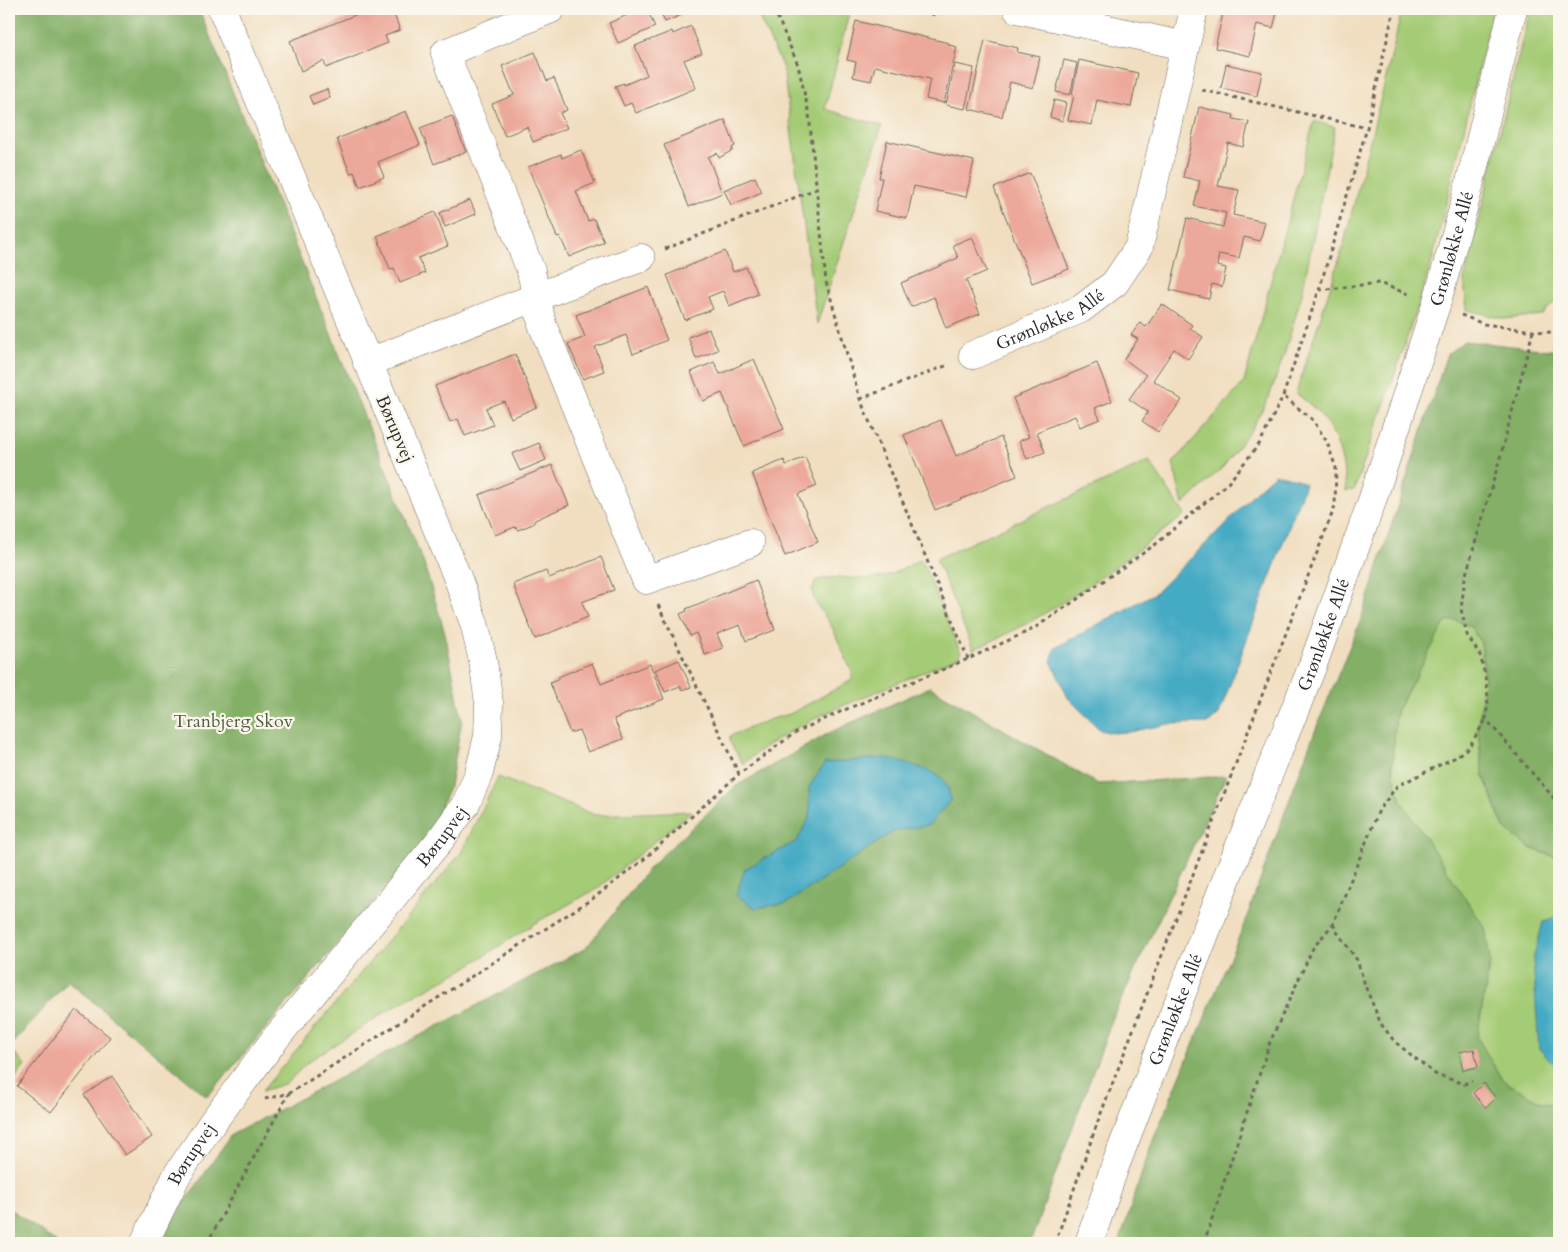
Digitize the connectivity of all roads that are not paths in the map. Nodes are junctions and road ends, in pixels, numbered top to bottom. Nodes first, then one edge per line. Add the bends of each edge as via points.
1 (222, 9) edge
2 (551, 9) edge
3 (1017, 9) edge
4 (1194, 9) edge
5 (1512, 9) edge
6 (1185, 46) junction
7 (641, 258) road end
8 (536, 297) junction
9 (973, 355) road end
10 (367, 362) junction
11 (750, 543) dead end
12 (144, 1243) edge
13 (1089, 1243) edge

1 - 10 street, Børupvej
2 - 8 street via 445,53 531,271
3 - 6 street
4 - 6 street, Grønløkke Allé
5 - 13 street, Grønløkke Allé via 1436,305 1372,501 1311,670 1159,1052
6 - 9 street, Grønløkke Allé via 1139,247 1115,283 1081,309
7 - 8 street
8 - 10 street
8 - 11 street via 542,324 646,580
10 - 12 street, Børupvej via 474,623 489,703 488,736 479,773 466,804 441,839 275,1039 212,1123 177,1175

